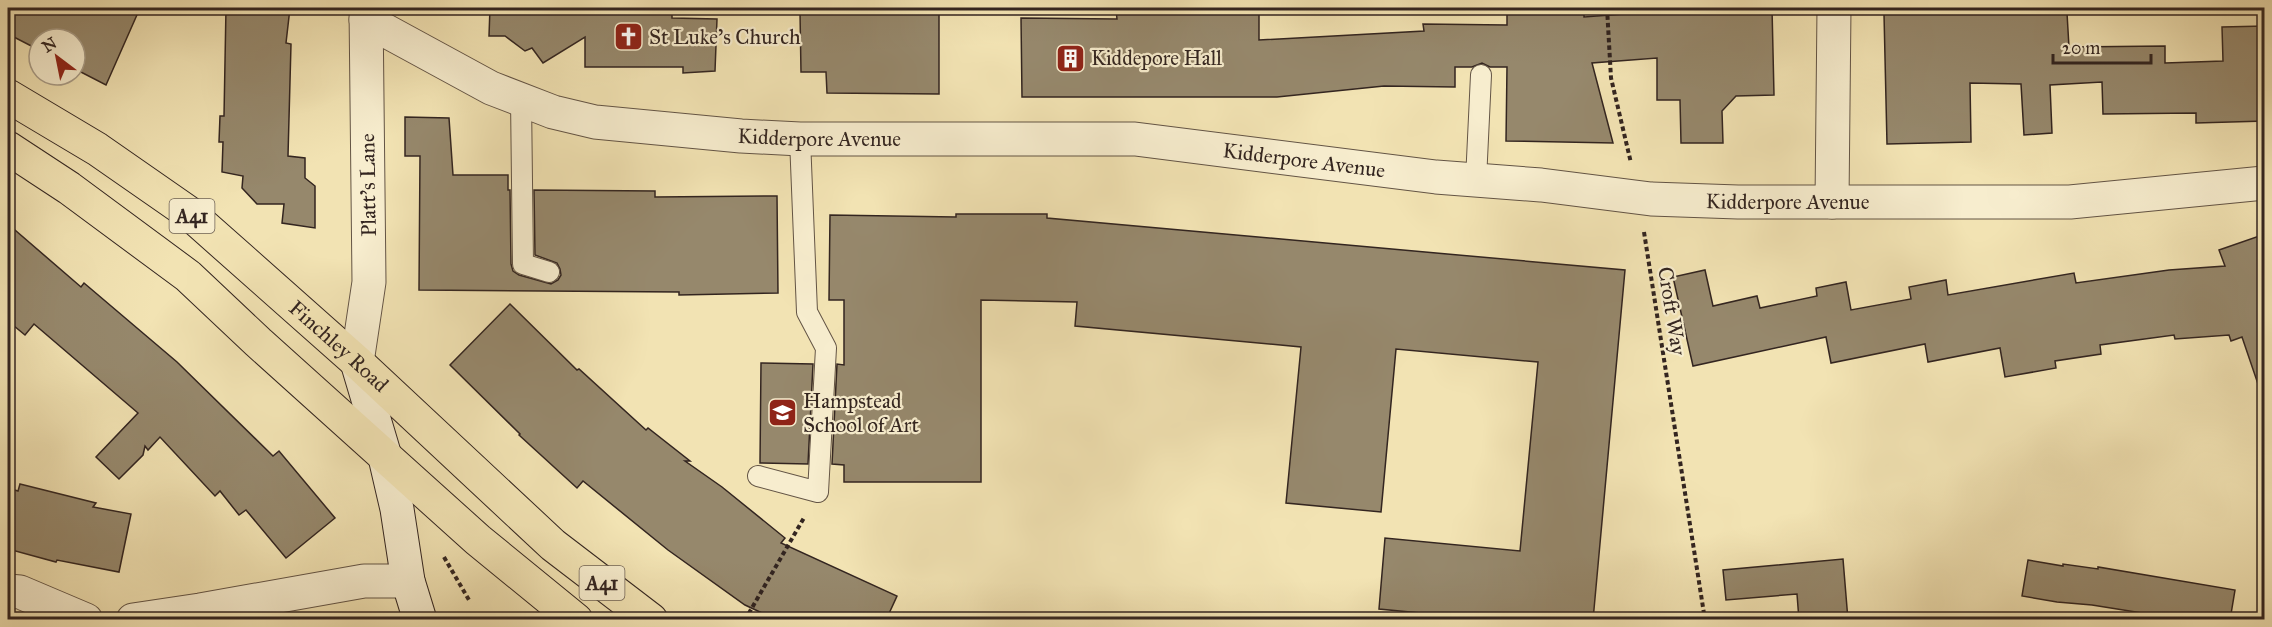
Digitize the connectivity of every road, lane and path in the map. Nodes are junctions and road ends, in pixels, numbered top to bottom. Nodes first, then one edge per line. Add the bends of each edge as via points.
1 (1607, 8) edge
2 (1834, 8) edge
3 (366, 14) edge
4 (1481, 75) dead end
5 (8, 96) edge
6 (521, 99) junction
7 (800, 139) junction
8 (8, 148) edge
9 (1476, 180) junction
10 (2265, 183) edge
11 (1639, 197) junction
12 (1832, 202) junction
13 (549, 272) dead end
14 (357, 362) junction
15 (384, 453) junction
16 (758, 476) dead end
17 (802, 521) dead end
18 (442, 552) dead end
19 (408, 581) junction
20 (8, 591) edge
21 (469, 600) dead end
22 (86, 620) edge
23 (133, 620) edge
24 (420, 620) edge
25 (576, 620) edge
26 (651, 620) edge
27 (745, 620) edge
28 (1705, 620) edge

1 - 11 path, Croft Way via 1611,78
2 - 12 street
3 - 6 street, Kidderpore Avenue via 491,88
3 - 14 street, Platt's Lane via 369,282
4 - 9 lane
5 - 14 highway, Finchley Road / A41 via 98,149 189,213
6 - 7 street, Kidderpore Avenue via 595,122
6 - 13 lane via 523,264
7 - 9 street, Kidderpore Avenue via 1135,139
7 - 16 lane via 807,312 826,348 818,492
8 - 15 highway, A41 via 188,276
9 - 11 street, Kidderpore Avenue
10 - 12 street, Kidderpore Avenue via 2070,202
11 - 12 street, Kidderpore Avenue
11 - 28 path, Croft Way
14 - 15 street
14 - 26 highway, Finchley Road / A41 via 554,545
15 - 19 street
15 - 25 highway, A41 via 478,540
17 - 27 path
18 - 21 path
19 - 23 street via 364,581
19 - 24 street
20 - 22 street via 20,592

